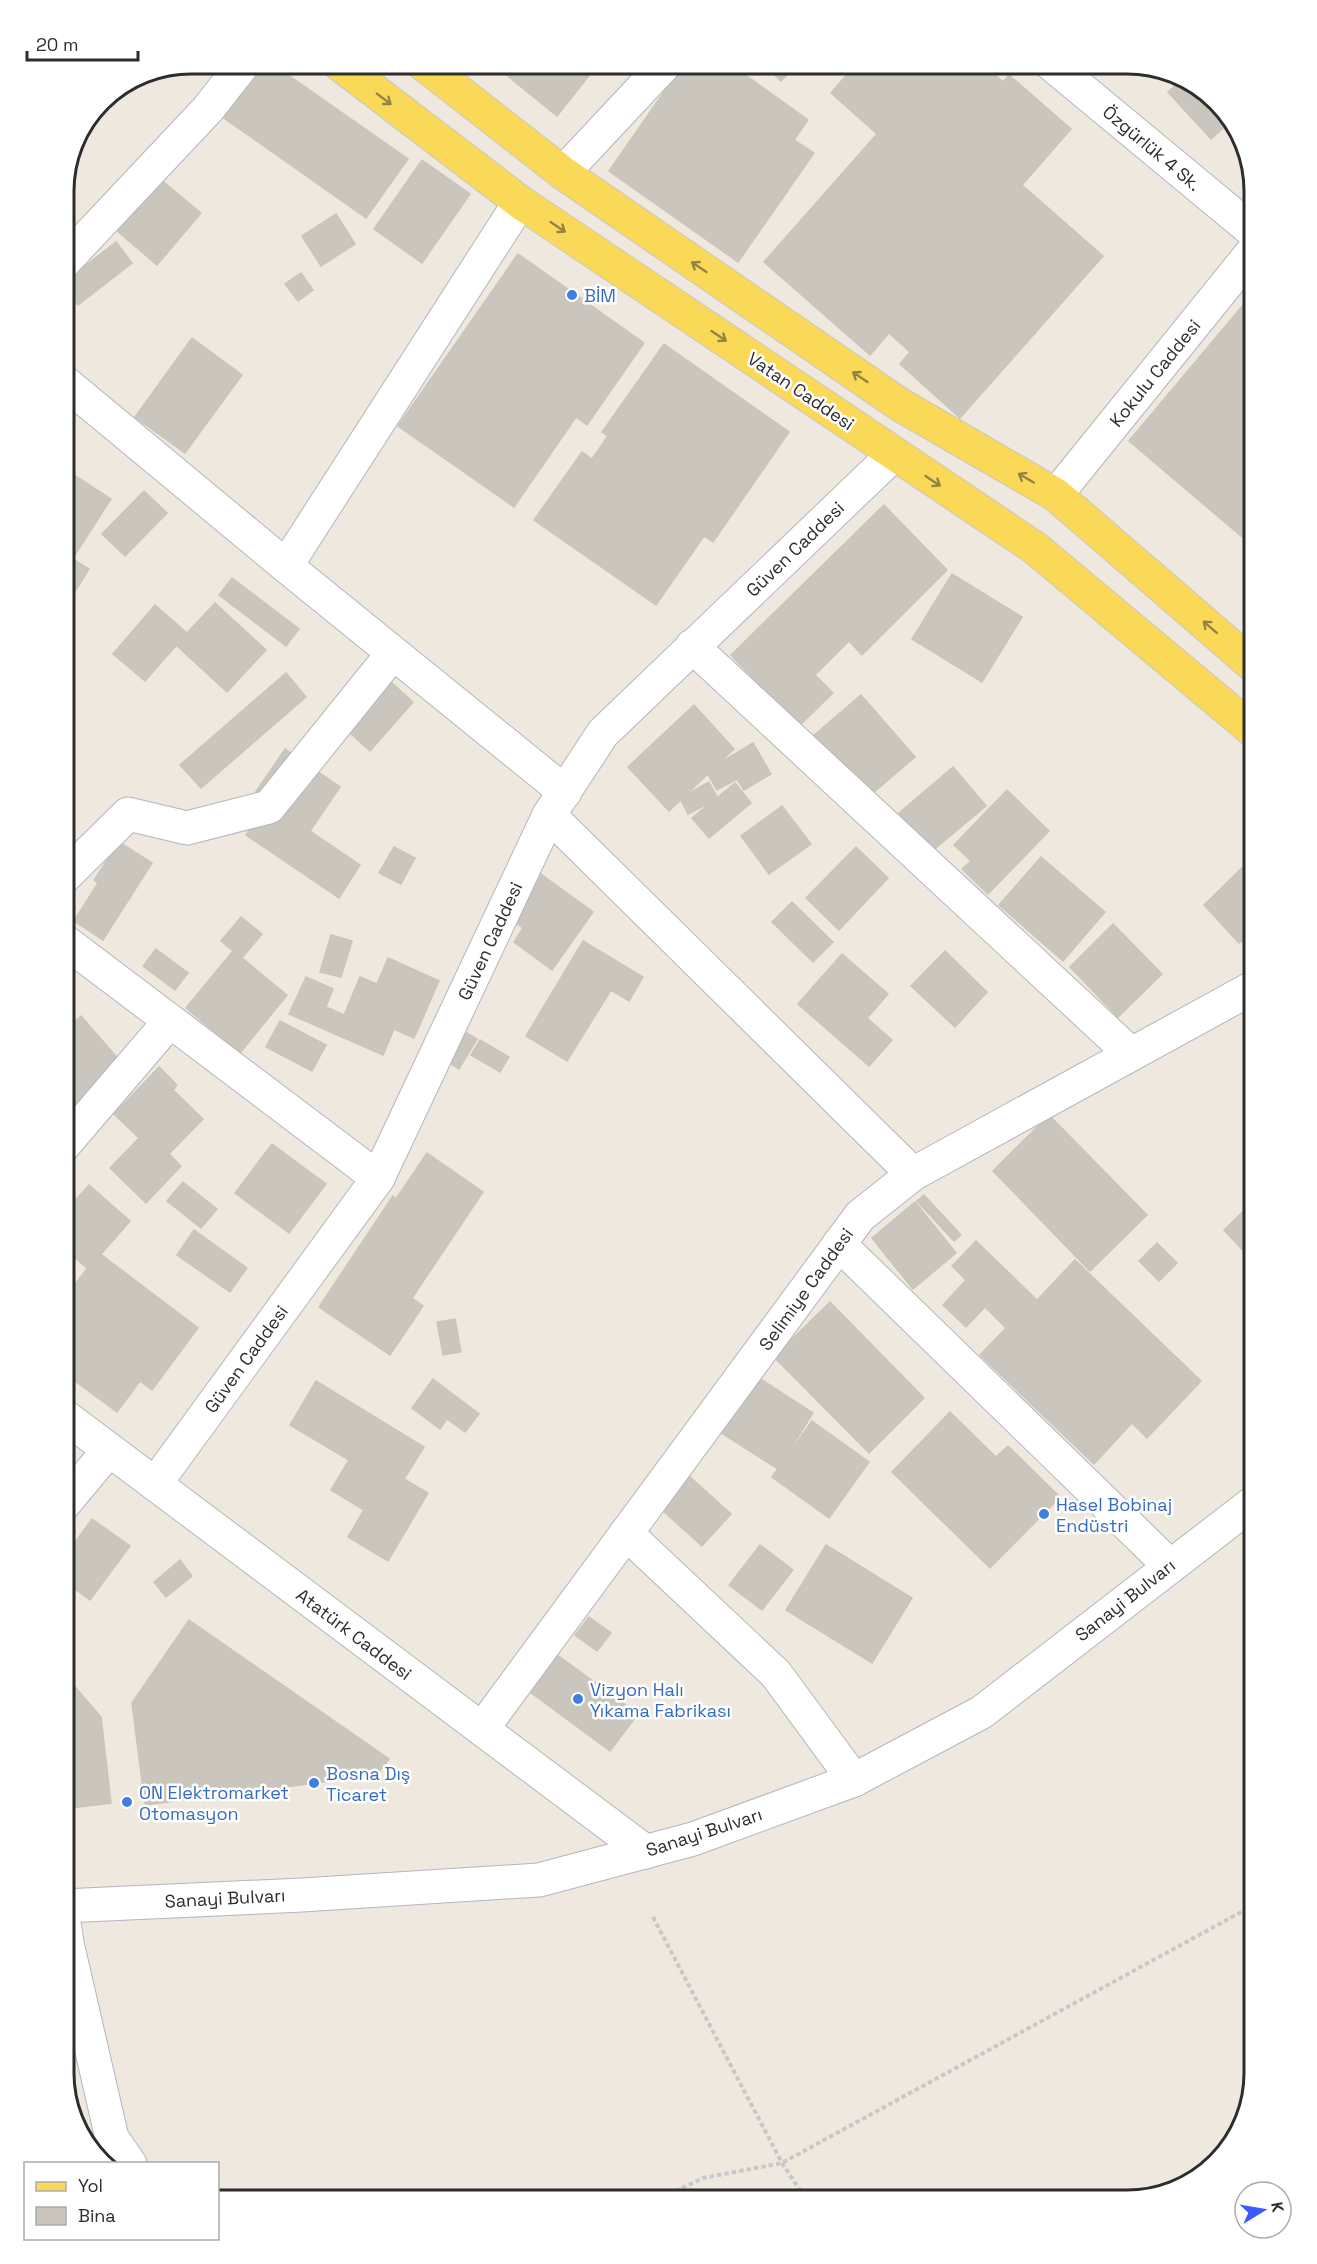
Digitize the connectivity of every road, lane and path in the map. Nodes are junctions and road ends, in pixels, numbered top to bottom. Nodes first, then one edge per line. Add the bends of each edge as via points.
1 (235, 74) edge
2 (352, 74) edge
3 (436, 74) edge
4 (656, 74) edge
5 (1063, 74) edge
6 (563, 173) junction
7 (520, 202) junction
8 (1244, 224) edge
9 (74, 252) edge
10 (1244, 262) edge
11 (74, 390) edge
12 (894, 454) junction
13 (1056, 495) junction
14 (286, 566) junction
15 (692, 646) junction
16 (393, 653) junction
17 (1244, 657) edge
18 (1244, 723) edge
19 (557, 803) junction
20 (74, 867) edge
21 (74, 948) edge
22 (1244, 992) edge
23 (170, 1021) junction
24 (1131, 1054) junction
25 (74, 1133) edge
26 (913, 1174) junction
27 (378, 1178) junction
28 (839, 1244) junction
29 (74, 1423) edge
30 (109, 1450) junction
31 (155, 1484) junction
32 (74, 1492) edge
33 (1244, 1510) edge
34 (626, 1533) junction
35 (1170, 1566) junction
36 (482, 1729) junction
37 (854, 1780) junction
38 (646, 1852) junction
39 (74, 1905) edge
40 (1244, 1910) edge
41 (653, 1917) dead end
42 (74, 1976) edge
43 (129, 2162) edge
44 (782, 2163) junction
45 (678, 2190) edge
46 (800, 2190) edge

1 - 9 street via 208,109
2 -> 7 main road, Vatan Caddesi
3 - 6 main road
4 - 6 street
5 - 8 street, Özgürlük 4 Sk.
13 -> 6 main road via 899,404
7 -> 12 main road, Vatan Caddesi
7 - 14 street
10 - 13 street, Kokulu Caddesi
11 - 14 street
12 - 15 street, Güven Caddesi
12 -> 18 main road, Vatan Caddesi via 1035,548
17 -> 13 main road
14 - 16 street
15 - 19 street, Güven Caddesi via 603,733
15 - 24 street
16 - 19 street
16 - 20 street via 269,807 187,828 128,814
19 - 26 street
19 - 27 street, Güven Caddesi
21 - 23 street
22 - 24 street, Selimiye Caddesi
23 - 25 street
23 - 27 street
24 - 26 street, Selimiye Caddesi
26 - 28 street, Selimiye Caddesi via 860,1215
27 - 31 street, Güven Caddesi
28 - 34 street, Selimiye Caddesi
28 - 35 street
29 - 30 street, Atatürk Caddesi
30 - 31 street, Atatürk Caddesi
30 - 32 street
31 - 36 street, Atatürk Caddesi
33 - 35 street, Sanayi Bulvarı
34 - 36 street, Selimiye Caddesi
34 - 37 street via 776,1674
35 - 37 street, Sanayi Bulvarı via 982,1712
36 - 38 street, Atatürk Caddesi
37 - 38 street, Sanayi Bulvarı via 693,1839
38 - 39 street, Sanayi Bulvarı via 539,1880
40 - 44 path
41 - 44 path
42 - 43 street via 112,2138
44 - 45 path via 703,2178
44 - 46 path

